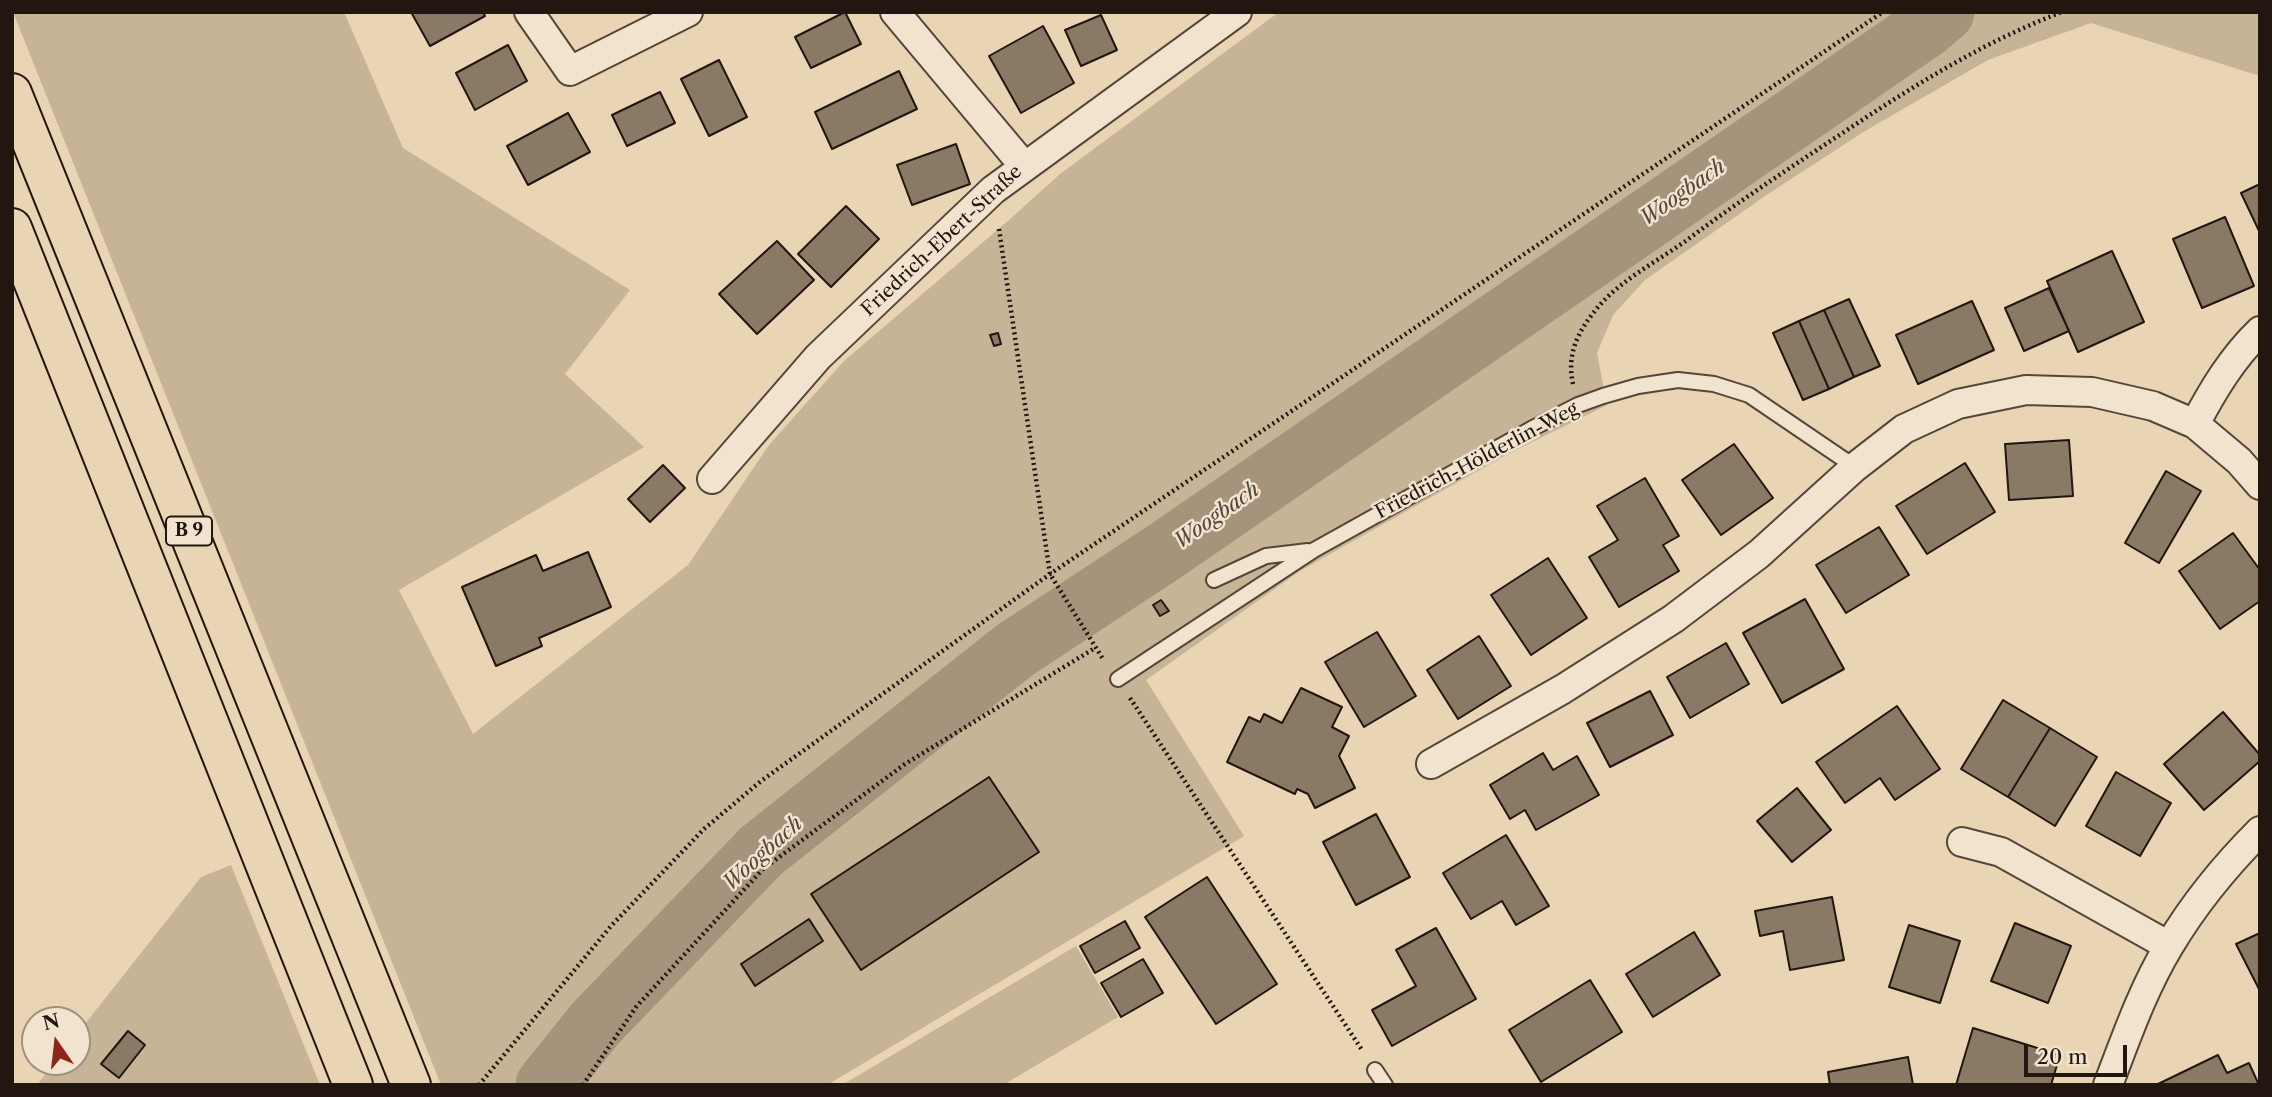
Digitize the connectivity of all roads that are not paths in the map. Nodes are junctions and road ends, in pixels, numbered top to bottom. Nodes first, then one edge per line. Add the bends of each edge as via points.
1 (529, 12) edge
2 (688, 12) edge
3 (895, 12) edge
4 (1237, 12) edge
5 (12, 93) edge
6 (1024, 166) junction
7 (12, 228) edge
8 (2260, 331) edge
9 (2195, 424) junction
10 (1855, 467) junction
11 (712, 479) dead end
12 (2260, 485) edge
13 (1314, 550) junction
14 (1214, 580) dead end
15 (1118, 679) road end
16 (1430, 764) dead end
17 (2260, 831) edge
18 (1962, 842) dead end
19 (2169, 946) junction
20 (1375, 1070) road end
21 (353, 1085) edge
22 (411, 1085) edge
23 (1385, 1085) edge
24 (2108, 1085) edge

1 - 2 street via 569,71
3 - 6 street
4 - 6 street, Friedrich-Ebert-Straße
5 - 22 highway, B 9
6 - 11 street, Friedrich-Ebert-Straße via 818,357
7 - 21 highway, B 9
8 - 9 street via 2216,383
9 - 10 street via 2153,406 2092,392 2026,390 1958,404 1904,429
9 - 12 street
10 - 13 lane, Friedrich-Hölderlin-Weg via 1749,395 1714,384 1678,380 1638,386 1578,405
10 - 16 street via 1759,554 1673,619 1563,689
13 - 14 lane via 1266,556
13 - 15 lane, Friedrich-Hölderlin-Weg
17 - 19 street via 2228,863
18 - 19 street via 2001,852
19 - 24 street
20 - 23 lane

